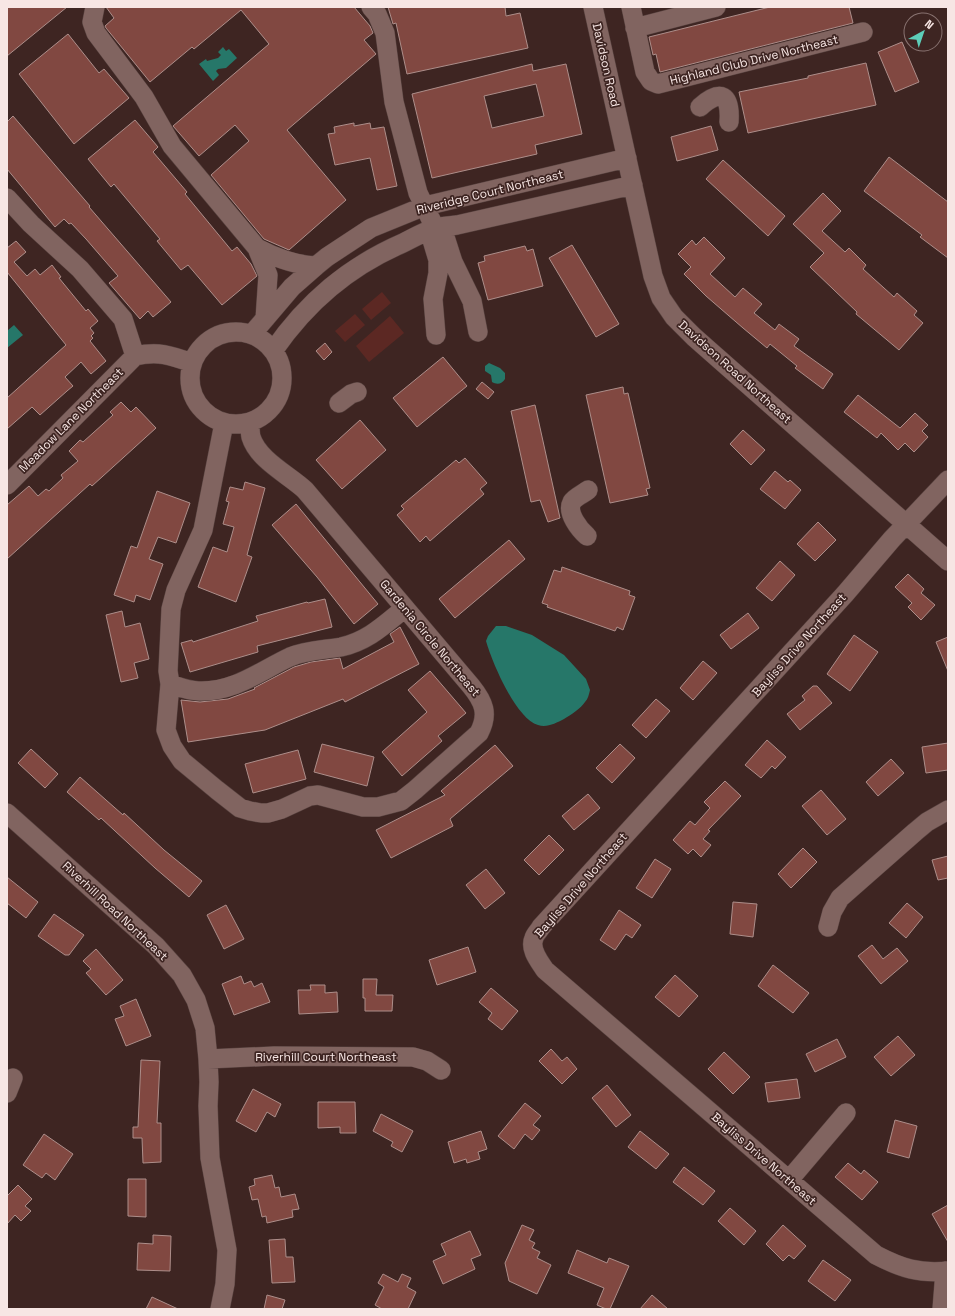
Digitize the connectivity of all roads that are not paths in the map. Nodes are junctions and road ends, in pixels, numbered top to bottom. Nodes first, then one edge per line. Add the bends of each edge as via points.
1 (95, 7) edge
2 (371, 7) edge
3 (593, 7) edge
4 (631, 7) edge
5 (716, 7) edge
6 (635, 28) junction
7 (863, 32) dead end
8 (700, 107) dead end
9 (729, 122) dead end
10 (620, 124) joint
11 (627, 158) junction
12 (634, 185) junction
13 (7, 198) edge
14 (425, 206) junction
15 (436, 228) junction
16 (257, 248) junction
17 (316, 266) junction
18 (265, 319) junction
19 (478, 332) dead end
20 (252, 334) junction
21 (436, 335) dead end
22 (273, 351) junction
23 (135, 356) junction
24 (192, 363) junction
25 (357, 392) dead end
26 (339, 403) dead end
27 (250, 422) junction
28 (224, 423) junction
29 (948, 480) edge
30 (7, 484) edge
31 (588, 490) dead end
32 (906, 524) junction
33 (587, 536) dead end
34 (948, 561) edge
35 (405, 608) junction
36 (170, 684) junction
37 (948, 810) edge
38 (7, 813) edge
39 (828, 927) dead end
40 (208, 1059) junction
41 (441, 1070) dead end
42 (846, 1113) dead end
43 (789, 1180) junction
44 (946, 1271) edge
45 (220, 1309) edge
46 (942, 1309) edge

1 - 16 street via 92,22 96,33 144,97 172,146
2 - 14 street via 385,33 394,102 418,193
3 - 10 street, Davidson Road
4 - 6 street, Highland Club Drive Northeast
5 - 6 street
6 - 7 street, Highland Club Drive Northeast via 645,72 651,81 658,84
8 - 9 street via 712,98 724,98 730,110
10 - 11 street, Davidson Road Northeast
11 - 12 street, Davidson Road Northeast
11 - 14 street, Riveridge Court Northeast
12 - 15 street, Riveridge Court Northeast
12 - 32 street, Davidson Road Northeast via 653,276 661,298 674,318
13 - 23 street via 30,224 80,269 122,319
14 - 15 street
14 - 17 street, Riveridge Court Northeast via 371,228
15 - 19 street via 445,237 453,262 472,301
15 - 21 street via 432,240 439,268 434,299
15 - 22 street, Riveridge Court Northeast via 353,269 326,290 303,313
16 - 17 street via 281,260
16 - 18 street via 268,275
17 - 18 street, Riveridge Court Northeast via 292,287
18 - 20 street, Riveridge Court Northeast
20 - 22 street
20 - 24 street via 228,332 215,336 204,344
22 - 27 street via 282,370 282,385 277,400 267,412
23 - 24 street via 168,354
23 - 30 street, Meadow Lane Northeast
24 - 28 street via 189,382 193,396 200,408
25 - 26 street
27 - 28 street
27 - 35 street, Gardenia Circle Northeast via 251,438 259,451 305,490
28 - 36 street, Gardenia Circle Northeast via 203,530 176,590 172,609 168,671
29 - 32 street, Bayliss Drive Northeast
31 - 33 street via 572,503 571,508 575,523
32 - 34 street, Davidson Road Northeast
32 - 43 street, Bayliss Drive Northeast via 846,594 541,927 526,948 545,970
35 - 36 street via 366,638 341,647 290,657 236,685 199,691
35 - 36 street, Gardenia Circle Northeast via 479,696 485,714 484,725 479,733 401,801 363,808 318,795 268,813 240,808 182,761 172,746 166,730
37 - 39 street via 927,822 840,898 832,912
38 - 40 street, Riverhill Road Northeast via 156,946 182,975 196,1000 205,1028
40 - 41 street, Riverhill Court Northeast via 274,1056 413,1057 427,1060
40 - 45 street, Riverhill Road Northeast via 210,1158 227,1250 225,1284
42 - 43 street
43 - 44 street, Bayliss Drive Northeast via 876,1255 897,1266 922,1272
44 - 46 street

